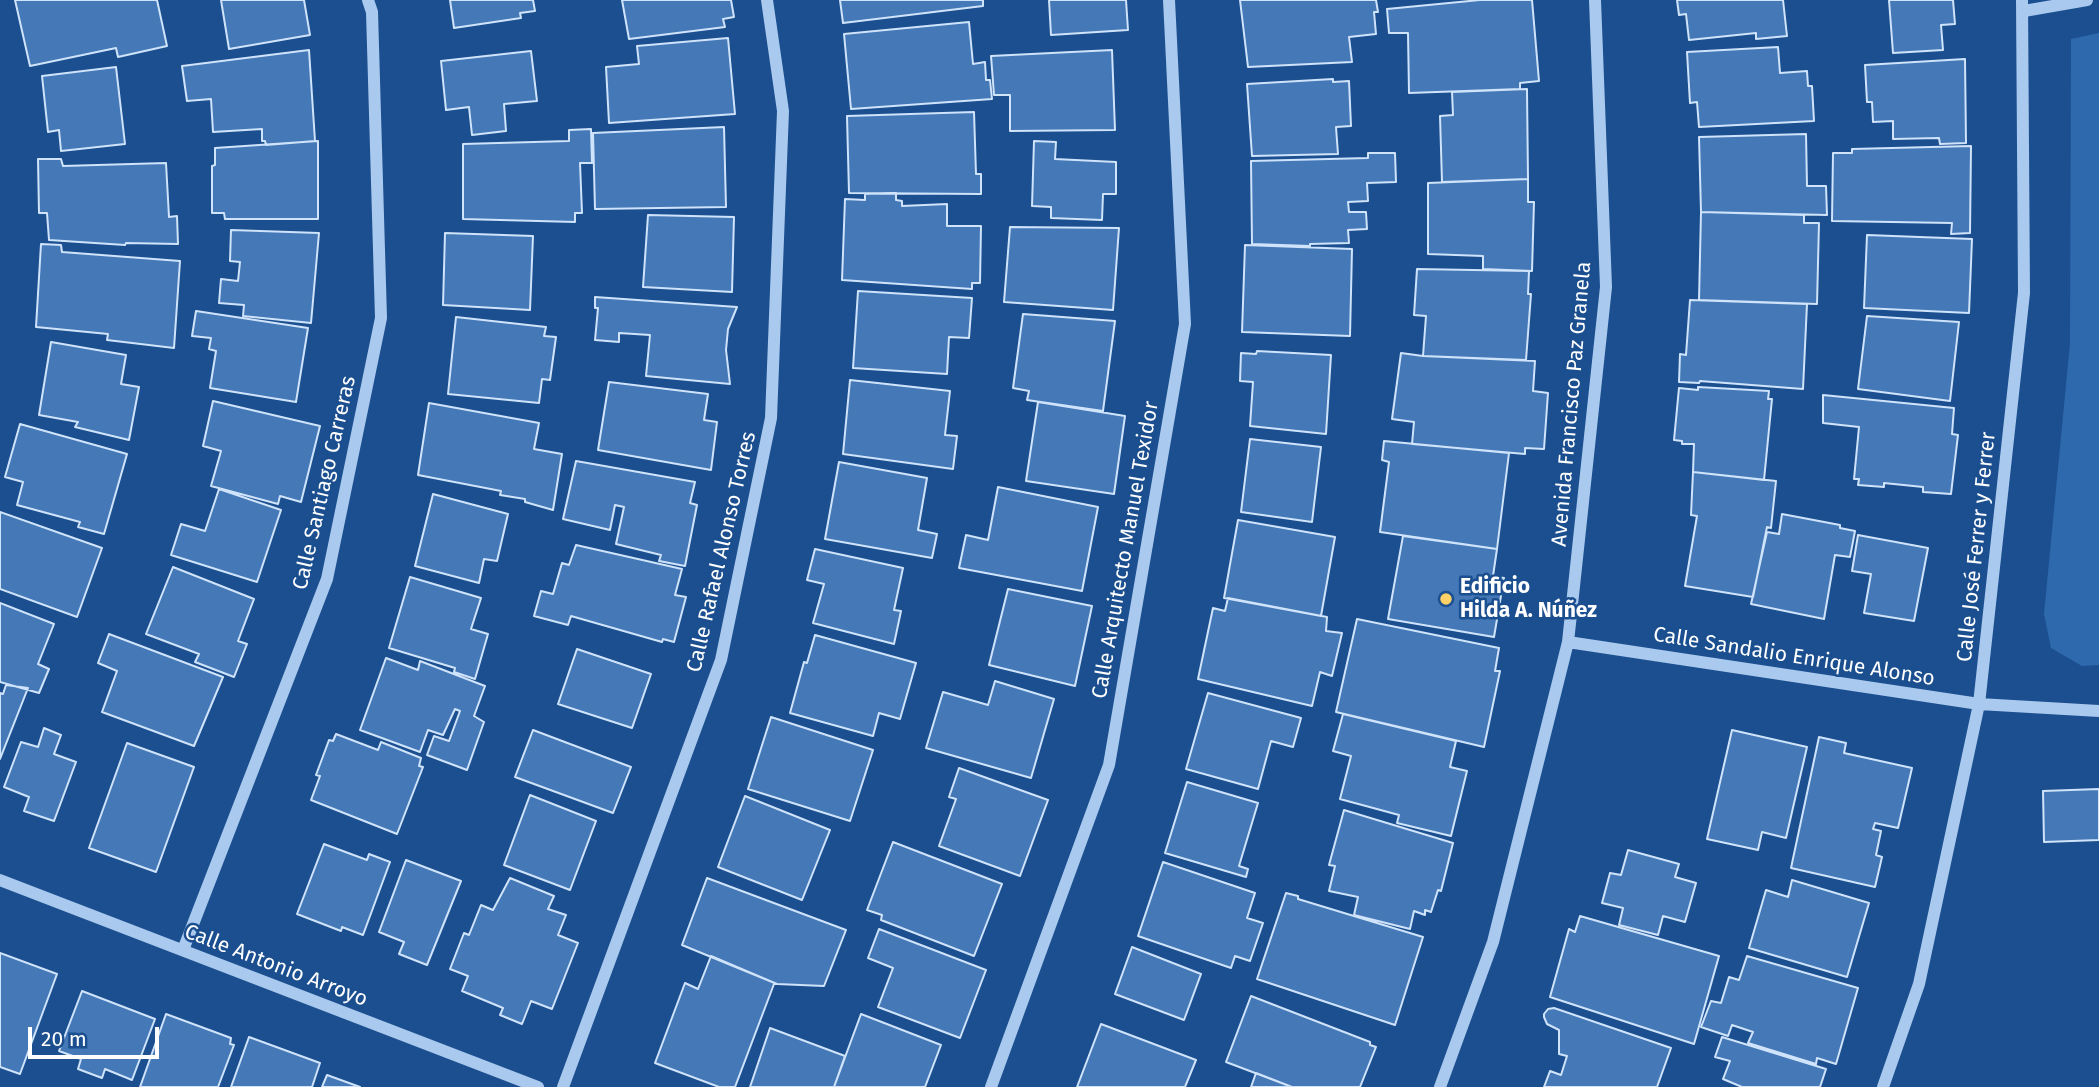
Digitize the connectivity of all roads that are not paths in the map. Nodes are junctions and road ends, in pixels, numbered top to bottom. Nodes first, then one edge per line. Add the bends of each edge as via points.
1 (368, 0) edge
2 (767, 0) edge
3 (1169, 0) edge
4 (1595, 0) edge
5 (2087, 0) edge
6 (2023, 6) edge
7 (1568, 642) junction
8 (1979, 704) junction
9 (2099, 711) edge
10 (0, 880) edge
11 (183, 950) junction
12 (538, 1087) edge
13 (564, 1087) edge
14 (991, 1087) edge
15 (1440, 1087) edge
16 (1883, 1087) edge

1 - 11 street, Calle Santiago Carreras via 372,12 381,318 327,579
2 - 13 street, Calle Rafael Alonso Torres via 783,111 771,418 721,660
3 - 14 street, Calle Arquitecto Manuel Texidor via 1185,324 1109,765
4 - 7 street, Avenida Francisco Paz Granela via 1606,287
5 - 6 street
6 - 8 street, Calle José Ferrer y Ferrer via 2024,293
7 - 8 street, Calle Sandalio Enrique Alonso
7 - 15 street, Avenida Francisco Paz Granela via 1493,942
8 - 9 street, Calle Sandalio Enrique Alonso
8 - 16 street, Calle José Ferrer y Ferrer via 1919,984
10 - 11 street, Calle Antonio Arroyo
11 - 12 street, Calle Antonio Arroyo

